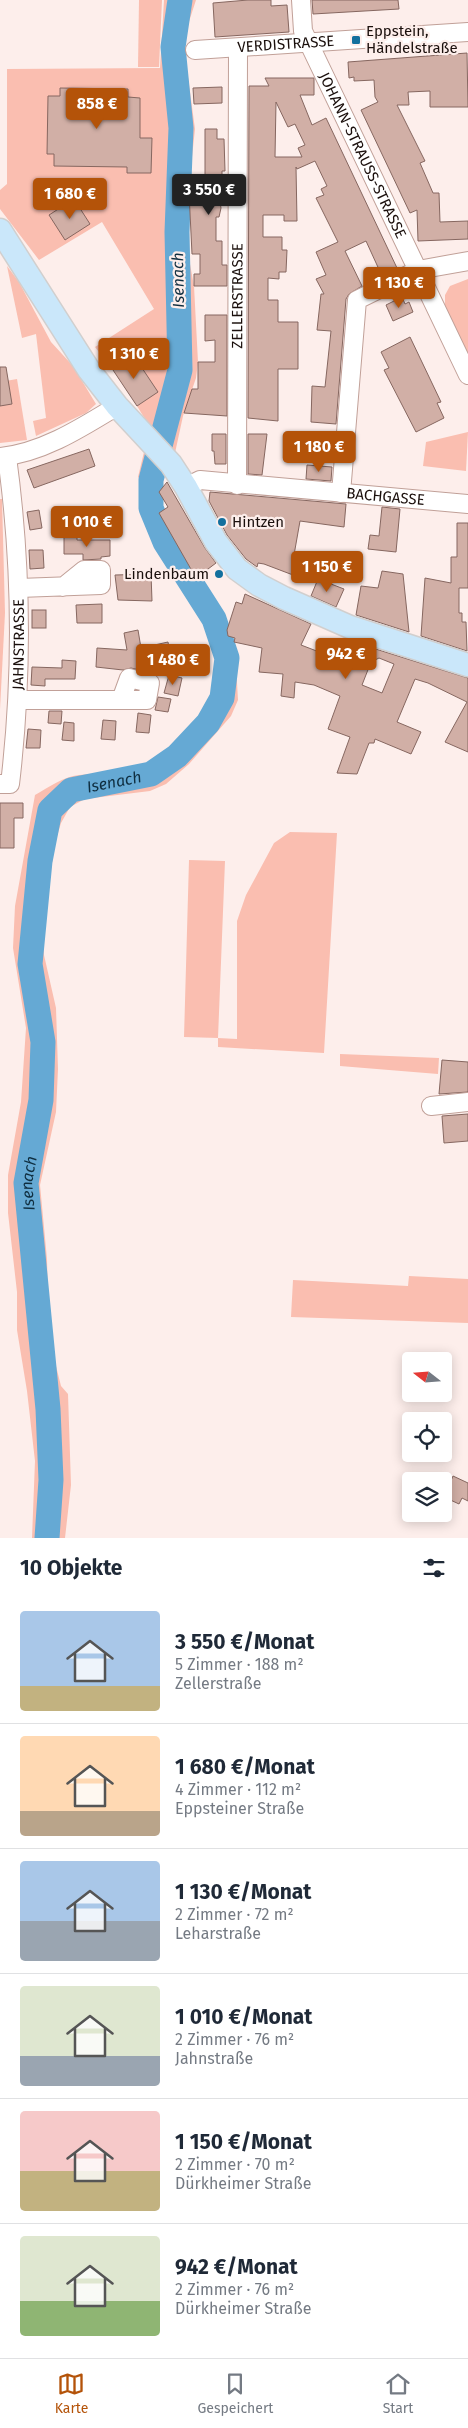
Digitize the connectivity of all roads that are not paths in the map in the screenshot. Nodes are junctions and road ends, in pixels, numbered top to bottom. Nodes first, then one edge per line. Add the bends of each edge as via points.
1 (301, 0) edge
2 (468, 32) edge
3 (309, 44) junction
4 (238, 48) junction
5 (195, 50) dead end
6 (0, 230) edge
7 (468, 261) edge
8 (418, 270) junction
9 (468, 375) edge
10 (117, 406) junction
11 (4, 457) edge
12 (237, 485) junction
13 (186, 487) junction
14 (341, 493) junction
15 (468, 504) edge
16 (63, 586) dead end
17 (20, 588) junction
18 (468, 665) edge
19 (18, 700) junction
20 (121, 700) dead end
21 (0, 784) edge
22 (468, 1102) edge
23 (431, 1106) dead end

1 - 3 street, JOHANN-STRAUSS-STRASSE via 304,31
2 - 3 street, VERDISTRASSE
3 - 4 street, VERDISTRASSE
3 - 8 street, JOHANN-STRAUSS-STRASSE
4 - 5 street, VERDISTRASSE
4 - 12 street, ZELLERSTRASSE
6 - 10 main road via 89,370
7 - 8 street
8 - 9 street, JOHANN-STRAUSS-STRASSE
8 - 14 street via 358,300
10 - 11 street via 50,443
10 - 13 main road via 171,464
11 - 17 street, JAHNSTRASSE via 17,540
12 - 13 street, BACHGASSE via 200,480
12 - 14 street, BACHGASSE
13 - 18 main road via 216,542 237,569 259,585 374,636
14 - 15 street, BACHGASSE
16 - 17 street, JAHNSTRASSE
17 - 19 street, JAHNSTRASSE
19 - 20 street, JAHNSTRASSE
19 - 21 street, JAHNSTRASSE via 10,784
22 - 23 street

